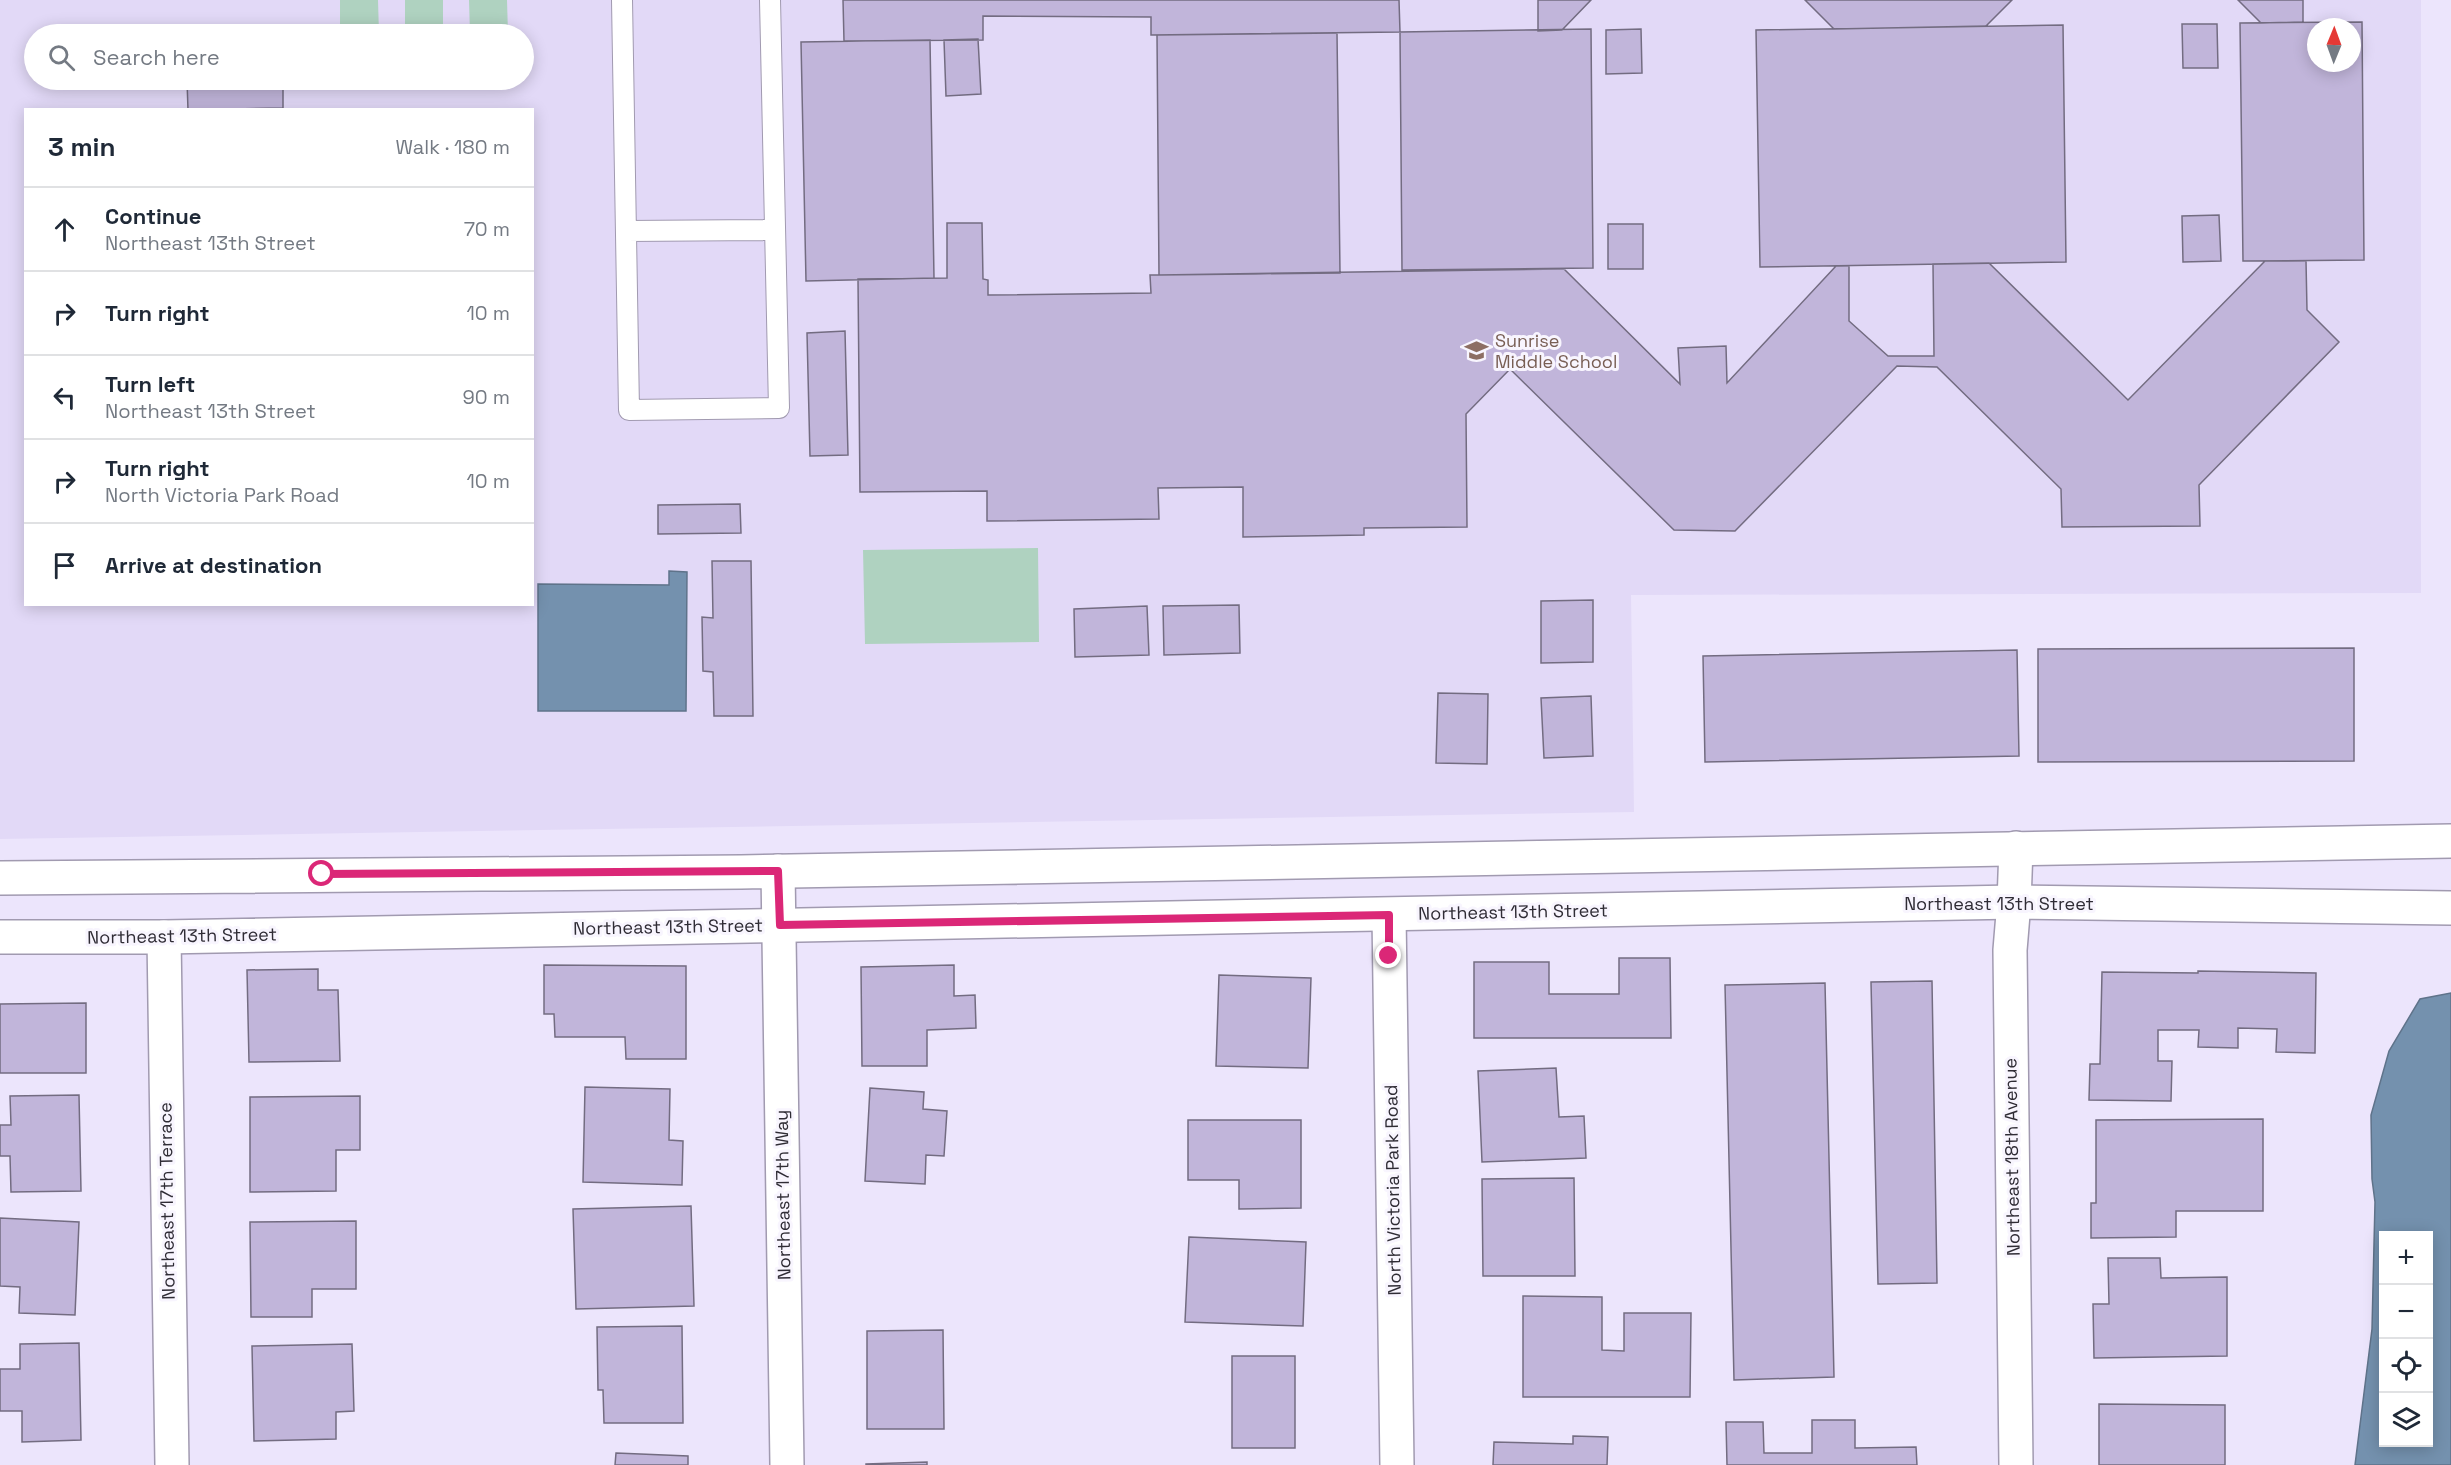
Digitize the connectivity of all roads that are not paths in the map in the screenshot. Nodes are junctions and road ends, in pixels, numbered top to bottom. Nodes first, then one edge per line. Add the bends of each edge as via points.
1 (622, 0) edge
2 (771, 0) edge
3 (776, 230) junction
4 (626, 231) junction
5 (2451, 841) edge
6 (2016, 848) junction
7 (778, 871) junction
8 (0, 878) edge
9 (2014, 902) junction
10 (2451, 908) edge
11 (1389, 915) junction
12 (780, 925) junction
13 (0, 937) edge
14 (164, 937) junction
15 (172, 1465) edge
16 (787, 1465) edge
17 (1397, 1465) edge
18 (2016, 1465) edge

1 - 4 lane
2 - 3 lane
3 - 4 lane
3 - 4 lane via 779,408 629,410
5 - 6 street
6 - 7 street
6 - 9 street, Northeast 18th Avenue
7 - 8 street
7 - 12 street, Northeast 17th Way
9 - 10 street, Northeast 13th Street
9 - 11 street, Northeast 13th Street
9 - 18 street, Northeast 18th Avenue via 2010,950
11 - 12 street, Northeast 13th Street
11 - 17 street, North Victoria Park Road
12 - 14 street, Northeast 13th Street
12 - 16 street, Northeast 17th Way
13 - 14 street, Northeast 13th Street
14 - 15 street, Northeast 17th Terrace

